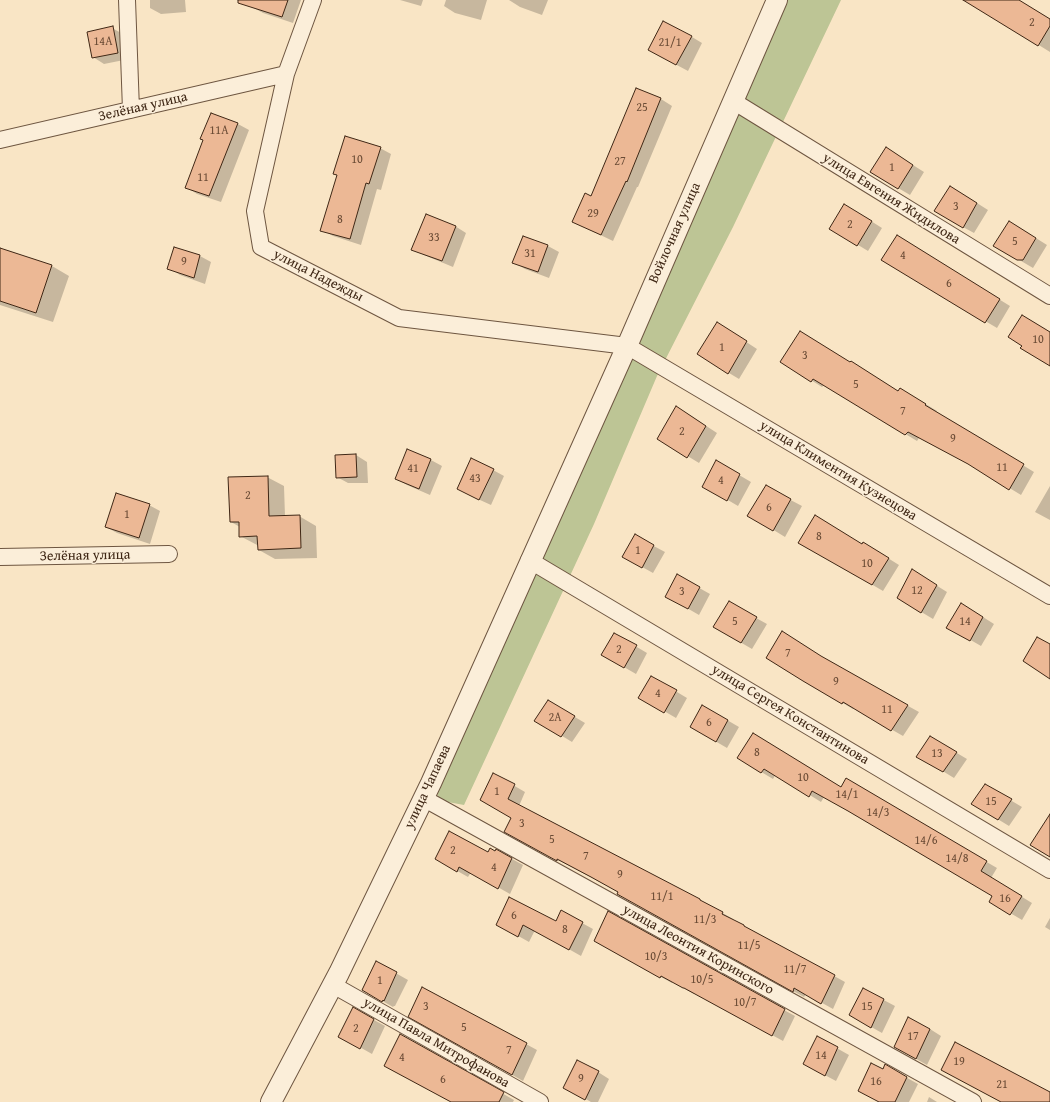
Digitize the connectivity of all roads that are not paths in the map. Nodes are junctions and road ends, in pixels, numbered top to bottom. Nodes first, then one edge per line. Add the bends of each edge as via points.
1 (126, 0) edge
2 (313, 0) edge
3 (777, 0) edge
4 (286, 74) junction
5 (733, 101) junction
6 (131, 110) junction
7 (0, 140) edge
8 (1050, 296) edge
9 (626, 346) junction
10 (572, 466) joint
11 (169, 554) dead end
12 (0, 557) edge
13 (530, 560) junction
14 (1050, 596) edge
15 (423, 798) junction
16 (1050, 870) edge
17 (333, 985) junction
18 (271, 1102) edge
19 (540, 1102) edge
20 (973, 1102) edge

1 - 6 street
2 - 4 street, улица Надежды
3 - 5 street, Войлочная улица
4 - 6 street, Зелёная улица
4 - 9 street, улица Надежды via 255,211 261,247 399,318
5 - 8 street, улица Евгения Жидилова
5 - 9 street, Войлочная улица
6 - 7 street, Зелёная улица
9 - 10 street, Войлочная улица
9 - 14 street, улица Климентия Кузнецова
10 - 13 street, улица Чапаева
11 - 12 street, Зелёная улица
13 - 15 street, улица Чапаева
13 - 16 street, улица Сергея Константинова
15 - 17 street, улица Чапаева
15 - 20 street, улица Леонтия Коринского
17 - 18 street, улица Чапаева
17 - 19 street, улица Павла Митрофанова

